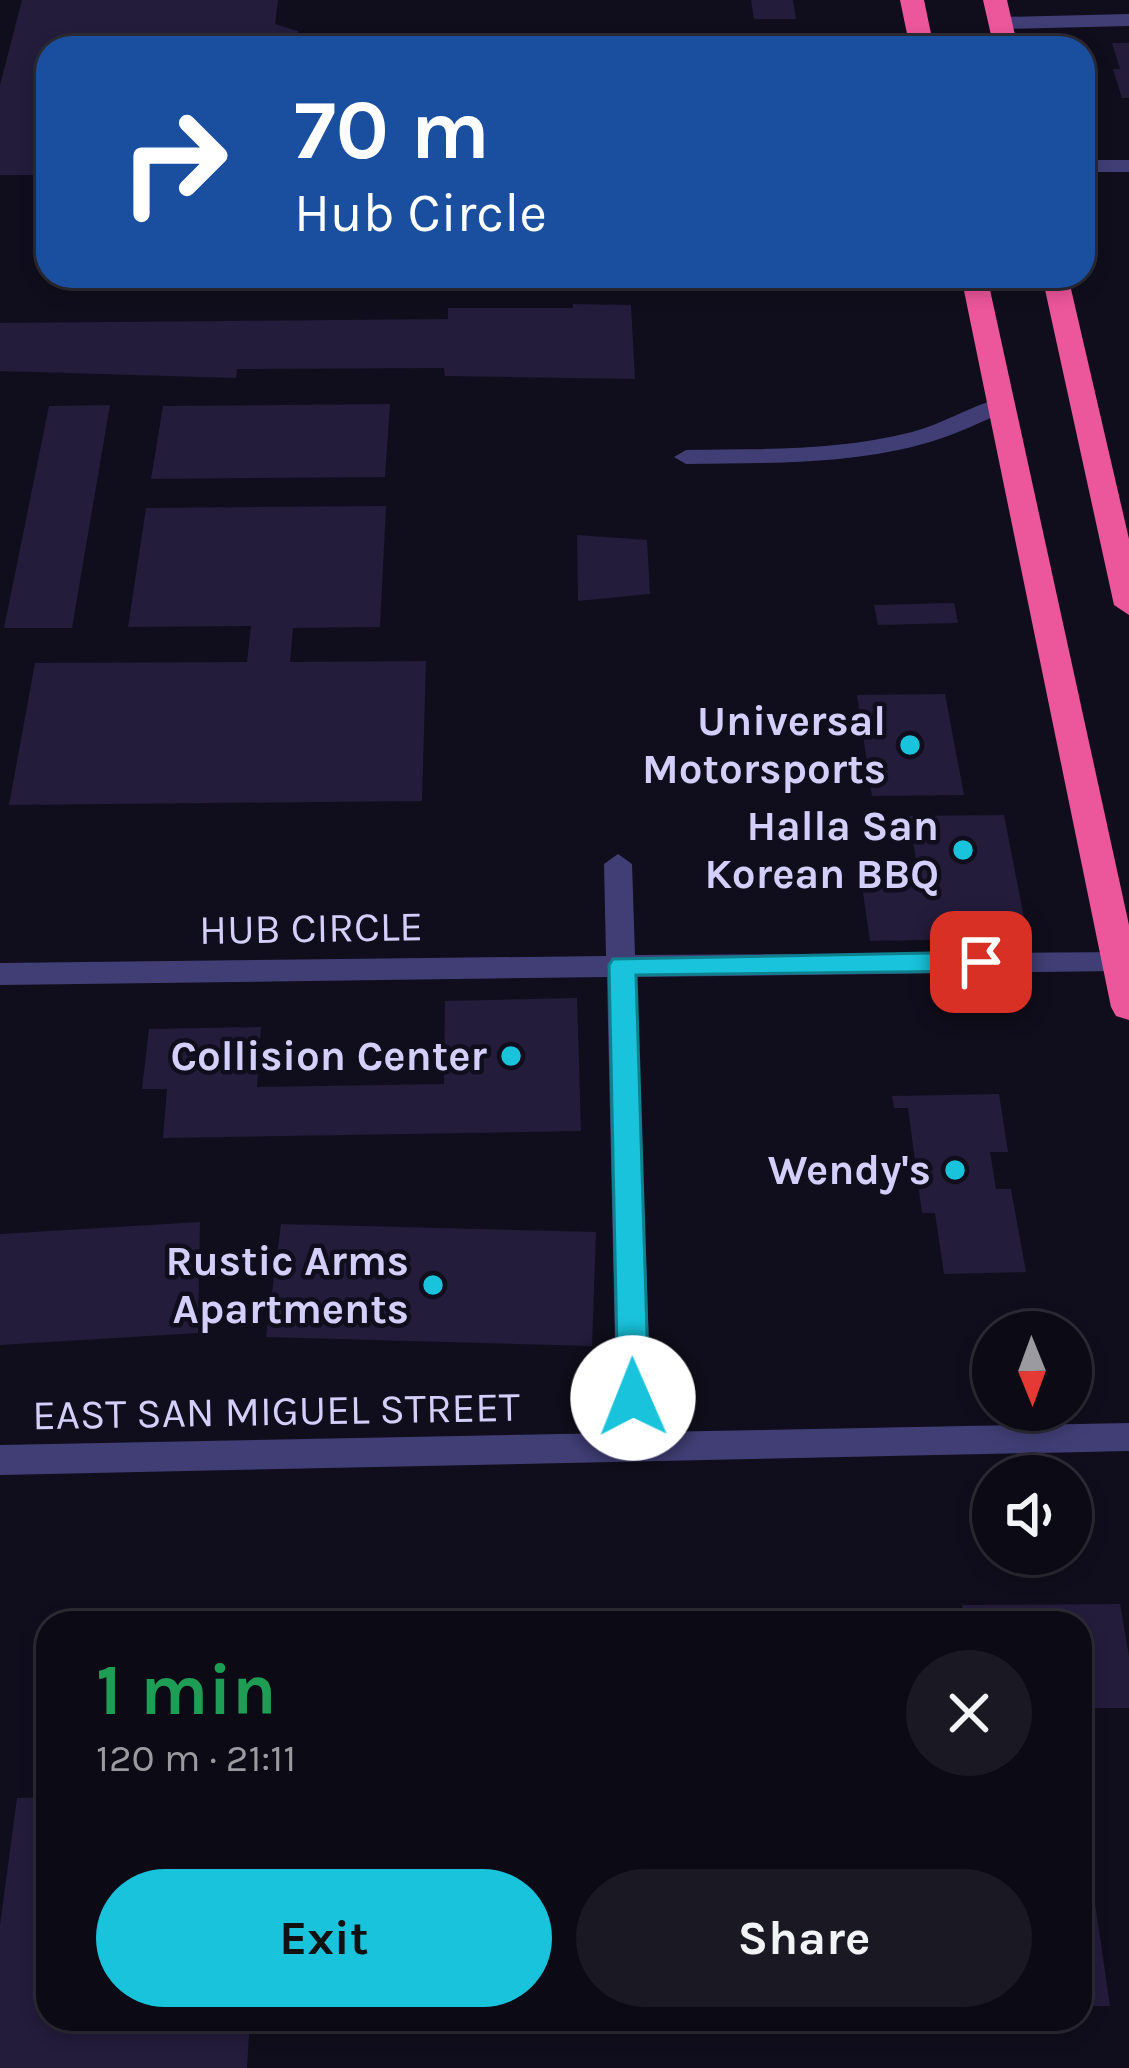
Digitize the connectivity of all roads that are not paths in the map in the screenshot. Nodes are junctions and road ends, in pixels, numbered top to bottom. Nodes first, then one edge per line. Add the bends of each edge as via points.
1 (911, 0) edge
2 (998, 11) edge
3 (1129, 20) edge
4 (919, 36) edge
5 (1095, 166) edge
6 (1129, 166) edge
7 (977, 288) edge
8 (1058, 288) edge
9 (1001, 405) junction
10 (686, 457) dead end
11 (1129, 604) edge
12 (618, 864) dead end
13 (1119, 960) junction
14 (623, 965) junction
15 (0, 974) edge
16 (1129, 1007) edge
17 (1129, 1437) edge
18 (635, 1450) junction
19 (0, 1460) edge

1 - 4 highway
2 - 3 street
5 - 6 street
7 - 9 highway
8 - 11 highway
9 - 10 street via 880,446
9 - 13 highway
12 - 14 street
13 - 14 street, HUB CIRCLE
13 - 16 highway
14 - 15 street, HUB CIRCLE
14 - 18 street
17 - 18 street, EAST SAN MIGUEL STREET
18 - 19 street, EAST SAN MIGUEL STREET

